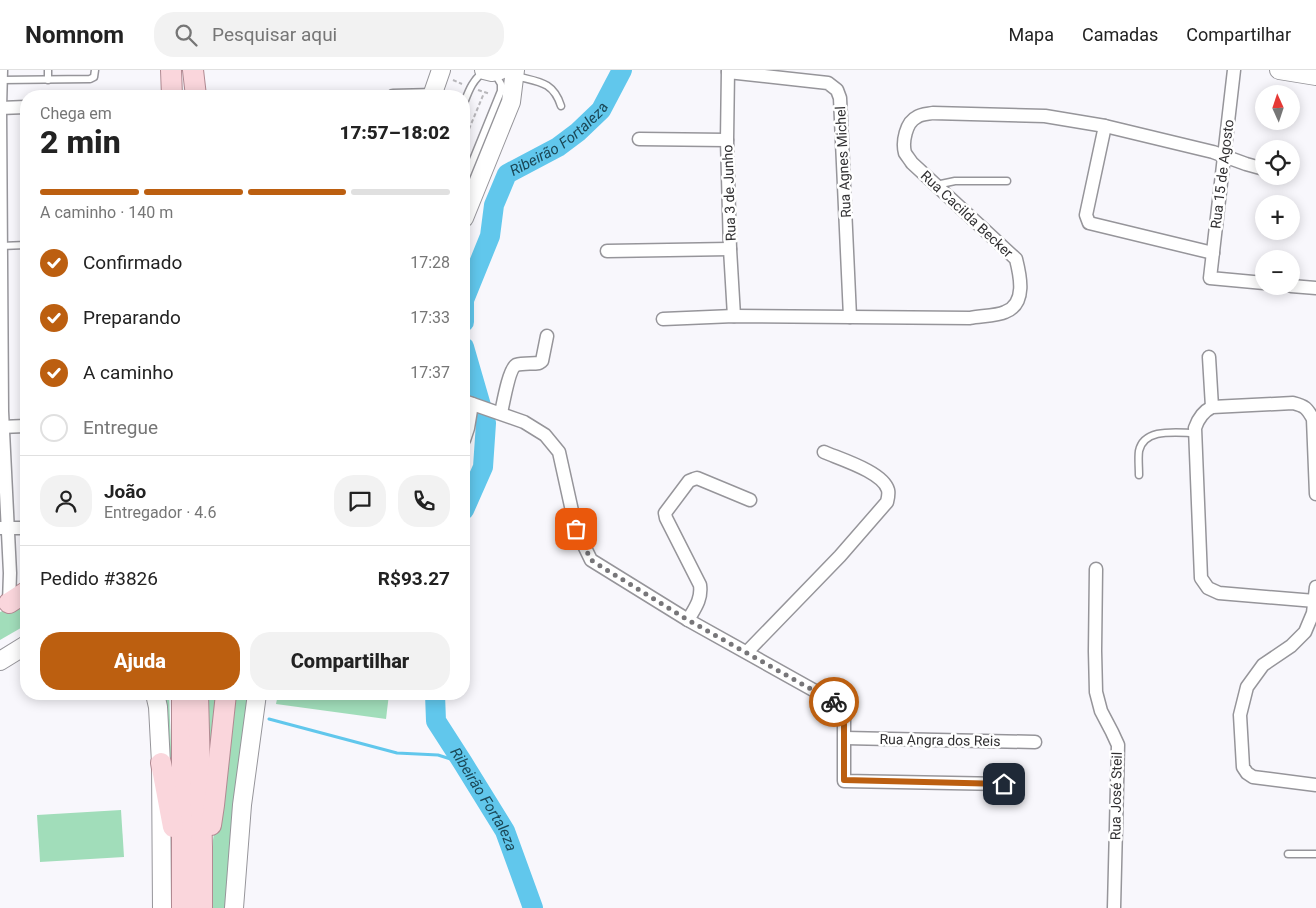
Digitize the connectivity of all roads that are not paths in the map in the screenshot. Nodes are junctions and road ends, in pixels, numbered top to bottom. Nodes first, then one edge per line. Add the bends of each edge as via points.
1 (48, 70) edge
2 (95, 70) edge
3 (1234, 70) edge
4 (1279, 70) edge
5 (499, 71) edge
6 (728, 71) edge
7 (442, 72) edge
8 (1, 75) edge
9 (1316, 76) edge
10 (48, 80) junction
11 (434, 90) edge
12 (469, 90) edge
13 (561, 106) dead end
14 (20, 107) edge
15 (0, 108) edge
16 (1105, 126) junction
17 (639, 139) dead end
18 (727, 140) junction
19 (1224, 156) junction
20 (1255, 166) edge
21 (470, 167) edge
22 (1007, 181) dead end
23 (936, 185) junction
24 (470, 203) edge
25 (20, 245) edge
26 (1, 246) edge
27 (730, 248) junction
28 (607, 251) dead end
29 (1212, 253) junction
30 (1255, 282) edge
31 (1300, 287) edge
32 (1316, 288) edge
33 (734, 316) junction
34 (850, 317) junction
35 (663, 319) dead end
36 (547, 336) dead end
37 (1209, 357) dead end
38 (471, 403) edge
39 (1212, 407) junction
40 (496, 412) junction
41 (20, 426) edge
42 (1, 427) edge
43 (1196, 433) junction
44 (824, 452) dead end
45 (1139, 475) dead end
46 (1316, 494) edge
47 (750, 500) dead end
48 (4, 528) edge
49 (20, 528) edge
50 (1096, 570) dead end
51 (1316, 587) edge
52 (1315, 601) edge
53 (12, 603) edge
54 (688, 620) junction
55 (20, 649) edge
56 (746, 652) junction
57 (0, 661) edge
58 (156, 700) edge
59 (182, 700) edge
60 (198, 700) edge
61 (225, 700) edge
62 (256, 700) edge
63 (845, 738) junction
64 (1035, 742) dead end
65 (161, 763) junction
66 (1004, 784) dead end
67 (1316, 785) edge
68 (202, 847) junction
69 (1288, 854) dead end
70 (1316, 854) edge
71 (182, 900) edge
72 (162, 908) edge
73 (202, 908) edge
74 (234, 908) edge
75 (1114, 908) edge

1 - 10 lane
2 - 10 lane via 94,77 90,79
3 - 19 street, Rua 15 de Agosto
4 - 9 main road
5 - 12 lane via 478,75
5 - 13 lane via 552,88
5 - 21 lane via 501,91
5 - 24 main road via 511,102
6 - 18 street, Rua 3 de Junho
6 - 34 street, Rua Agnes Michel via 828,83 837,90 840,98
7 - 11 main road
8 - 10 lane
8 - 15 street
14 - 15 street
15 - 26 street
16 - 19 street, Rua Cacilda Becker
16 - 23 street, Rua Cacilda Becker via 1045,116 933,113 917,116 907,129 906,154
16 - 29 street via 1086,215 1089,223
17 - 18 street
18 - 27 street, Rua 3 de Junho
19 - 20 street, Rua Cacilda Becker
19 - 29 street, Rua 15 de Agosto
22 - 23 lane
23 - 34 street, Rua Cacilda Becker via 1016,258 1020,293 1015,306 1005,312 970,318
25 - 26 lane
26 - 42 street
27 - 28 street
27 - 33 street, Rua 3 de Junho
29 - 30 street, Rua 15 de Agosto via 1210,278
31 - 32 street
33 - 34 street, Rua Cacilda Becker
33 - 35 street, Rua Cacilda Becker
36 - 40 street via 542,361 512,368
37 - 39 street
38 - 40 street
39 - 43 street via 1198,420
39 - 46 street via 1293,403 1308,409 1313,419
40 - 54 street via 524,422 544,435 559,452 576,529 591,560
41 - 42 street
42 - 48 street
43 - 45 lane via 1158,433 1145,439 1139,449
43 - 52 street via 1201,578 1208,588 1219,593
44 - 56 street via 869,470 886,485 889,492 887,502 840,556
47 - 54 street via 694,478 665,513 700,585 700,599
48 - 49 street
48 - 53 street
50 - 75 street, Rua José Steil via 1096,692 1101,711 1118,745
51 - 52 street
52 - 67 street via 1305,632 1264,665 1247,687 1240,715 1242,767 1246,773 1254,777
54 - 56 street
55 - 57 main road
56 - 63 street via 833,701 844,717
58 - 65 main road
59 - 71 main road
60 - 68 main road
61 - 68 main road via 214,805
62 - 74 main road via 242,805
63 - 64 street, Rua Angra dos Reis
63 - 66 street via 844,780
65 - 71 main road via 172,818
65 - 72 main road
68 - 73 main road
69 - 70 lane

